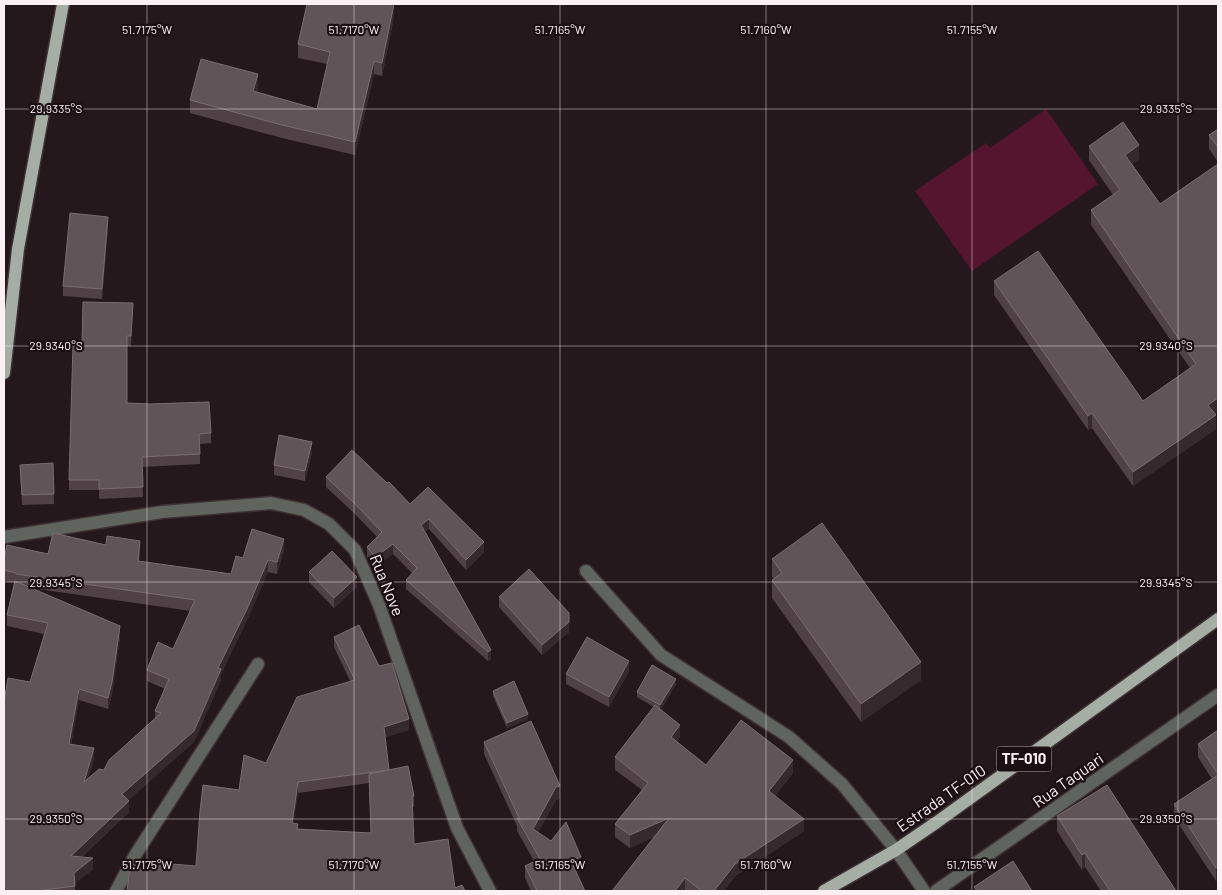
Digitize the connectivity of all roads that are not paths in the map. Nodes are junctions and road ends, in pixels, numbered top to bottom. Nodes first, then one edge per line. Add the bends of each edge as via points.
1 (63, 4) edge
2 (4, 373) edge
3 (4, 537) edge
4 (586, 571) dead end
5 (1218, 620) edge
6 (258, 664) dead end
7 (1218, 695) edge
8 (896, 850) junction
9 (116, 891) edge
10 (490, 891) edge
11 (824, 891) edge
12 (924, 891) edge
13 (936, 891) edge

1 - 2 main road via 18,249
3 - 10 street, Rua Nove via 162,512 271,503 304,510 329,524 355,550 379,605 458,828
4 - 8 street via 661,655 789,737 842,784
5 - 8 main road, Estrada TF-010 / TF-010
6 - 9 street via 134,857
7 - 13 street, Rua Taquari
8 - 11 main road, Estrada TF-010 / TF-010
8 - 12 street

